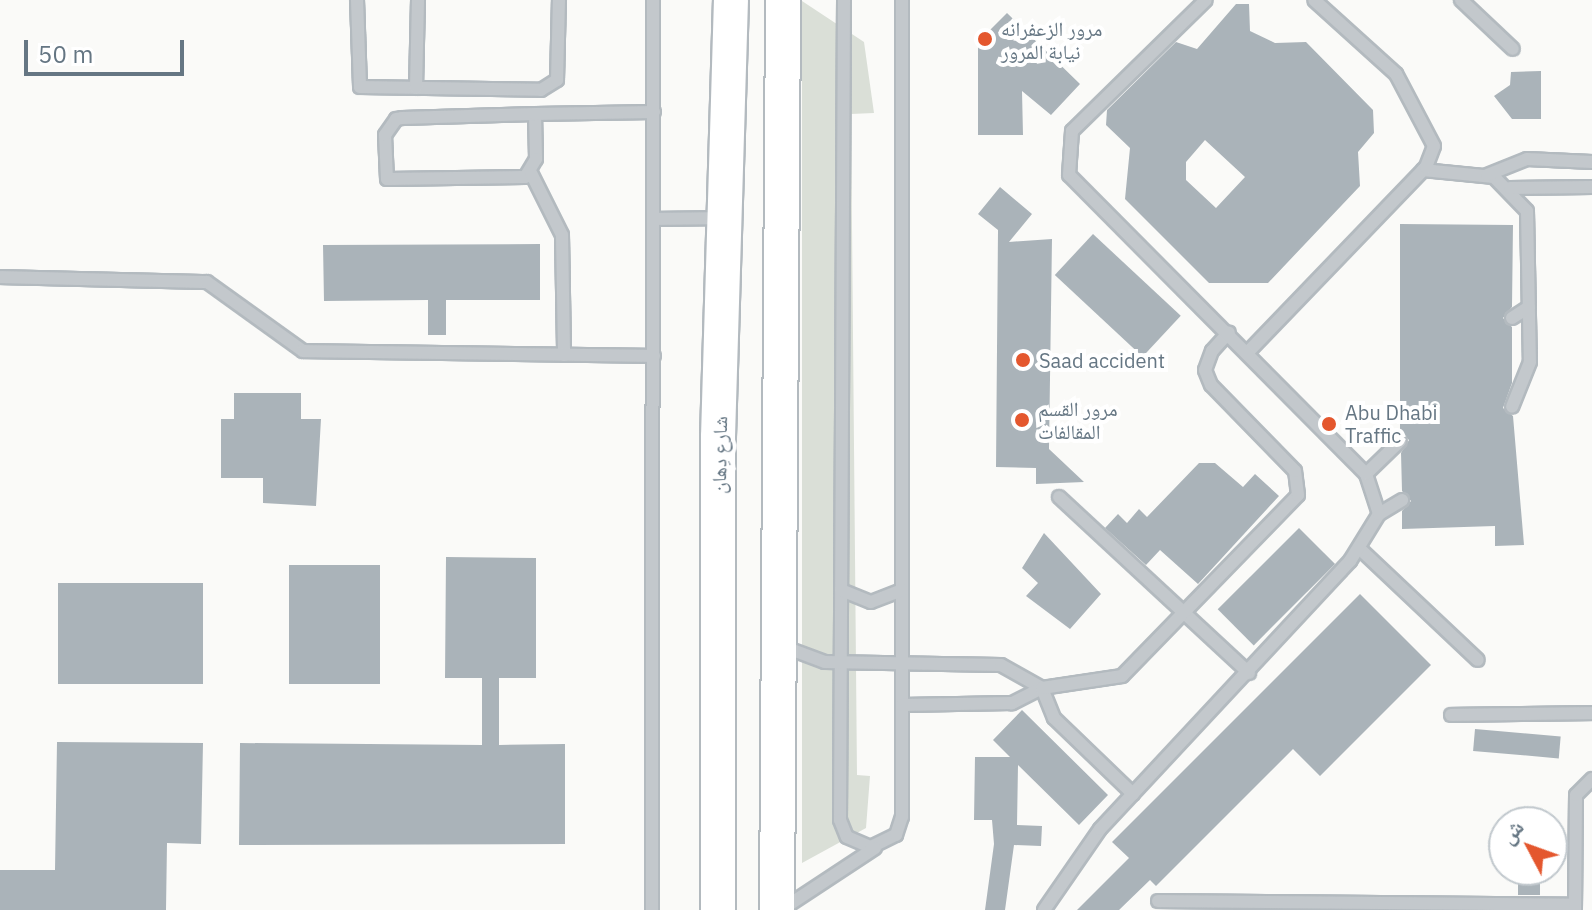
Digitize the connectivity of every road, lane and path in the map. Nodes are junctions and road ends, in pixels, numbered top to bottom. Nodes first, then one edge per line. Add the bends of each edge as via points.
1 (357, 0) edge
2 (418, 0) edge
3 (559, 0) edge
4 (653, 0) edge
5 (731, 0) edge
6 (783, 0) edge
7 (844, 0) edge
8 (902, 0) edge
9 (1206, 0) edge
10 (1314, 0) edge
11 (1461, 0) edge
12 (1513, 49) dead end
13 (416, 88) junction
14 (654, 112) junction
15 (535, 114) junction
16 (1592, 162) edge
17 (1423, 170) junction
18 (531, 173) junction
19 (1487, 175) junction
20 (1592, 187) edge
21 (1510, 188) junction
22 (727, 218) junction
23 (655, 219) junction
24 (0, 277) edge
25 (1529, 307) junction
26 (1512, 318) dead end
27 (1229, 332) junction
28 (1249, 351) junction
29 (564, 355) junction
30 (654, 356) junction
31 (1512, 407) dead end
32 (1400, 441) dead end
33 (1366, 474) junction
34 (1059, 497) dead end
35 (1402, 500) dead end
36 (1379, 514) junction
37 (1359, 548) junction
38 (841, 590) junction
39 (902, 590) junction
40 (1186, 615) junction
41 (779, 644) junction
42 (1478, 660) dead end
43 (841, 663) junction
44 (902, 664) junction
45 (1249, 673) junction
46 (1042, 688) junction
47 (902, 705) junction
48 (1592, 713) edge
49 (1451, 715) dead end
50 (1592, 779) edge
51 (1133, 794) junction
52 (880, 846) junction
53 (1158, 901) dead end
54 (1575, 908) edge
55 (652, 910) edge
56 (718, 910) edge
57 (779, 910) edge
58 (1044, 910) edge

1 - 13 lane via 360,87
2 - 13 lane
3 - 13 lane via 554,86
4 - 14 lane
5 - 22 street, شارع دِهان
6 - 41 street
7 - 38 lane
8 - 39 lane
9 - 27 lane via 1072,131 1069,175
10 - 17 lane via 1396,74 1434,146
11 - 12 lane
14 - 15 lane
14 - 23 lane
15 - 18 lane
15 - 18 lane via 402,118 385,135 390,182
16 - 19 lane via 1527,159
17 - 19 lane
17 - 28 lane
18 - 29 lane via 562,235
19 - 21 lane
20 - 21 lane
21 - 25 lane via 1527,211
22 - 23 lane
22 - 56 street, شارع دِهان via 718,437
23 - 30 lane
24 - 29 lane via 207,282 303,351
25 - 26 lane
25 - 31 lane via 1530,362
27 - 28 lane
27 - 40 lane via 1212,351 1205,370 1211,385 1295,471 1298,495
28 - 33 lane
29 - 30 lane
30 - 55 lane
32 - 33 lane
33 - 36 lane
34 - 40 lane
35 - 36 lane
36 - 37 lane
37 - 42 lane
37 - 45 lane
38 - 39 lane via 871,602
38 - 43 lane
39 - 44 lane
40 - 45 lane
40 - 46 lane via 1122,676
41 - 43 lane via 810,659
41 - 57 street
43 - 44 lane
43 - 52 lane via 840,820 854,842
44 - 46 lane via 1001,665
44 - 47 lane
45 - 51 lane
46 - 47 lane via 1012,703
46 - 51 lane via 1054,718
47 - 52 lane via 902,817 896,835
48 - 49 lane
50 - 54 lane via 1576,795
51 - 58 lane
52 - 57 lane via 836,868
53 - 54 lane

